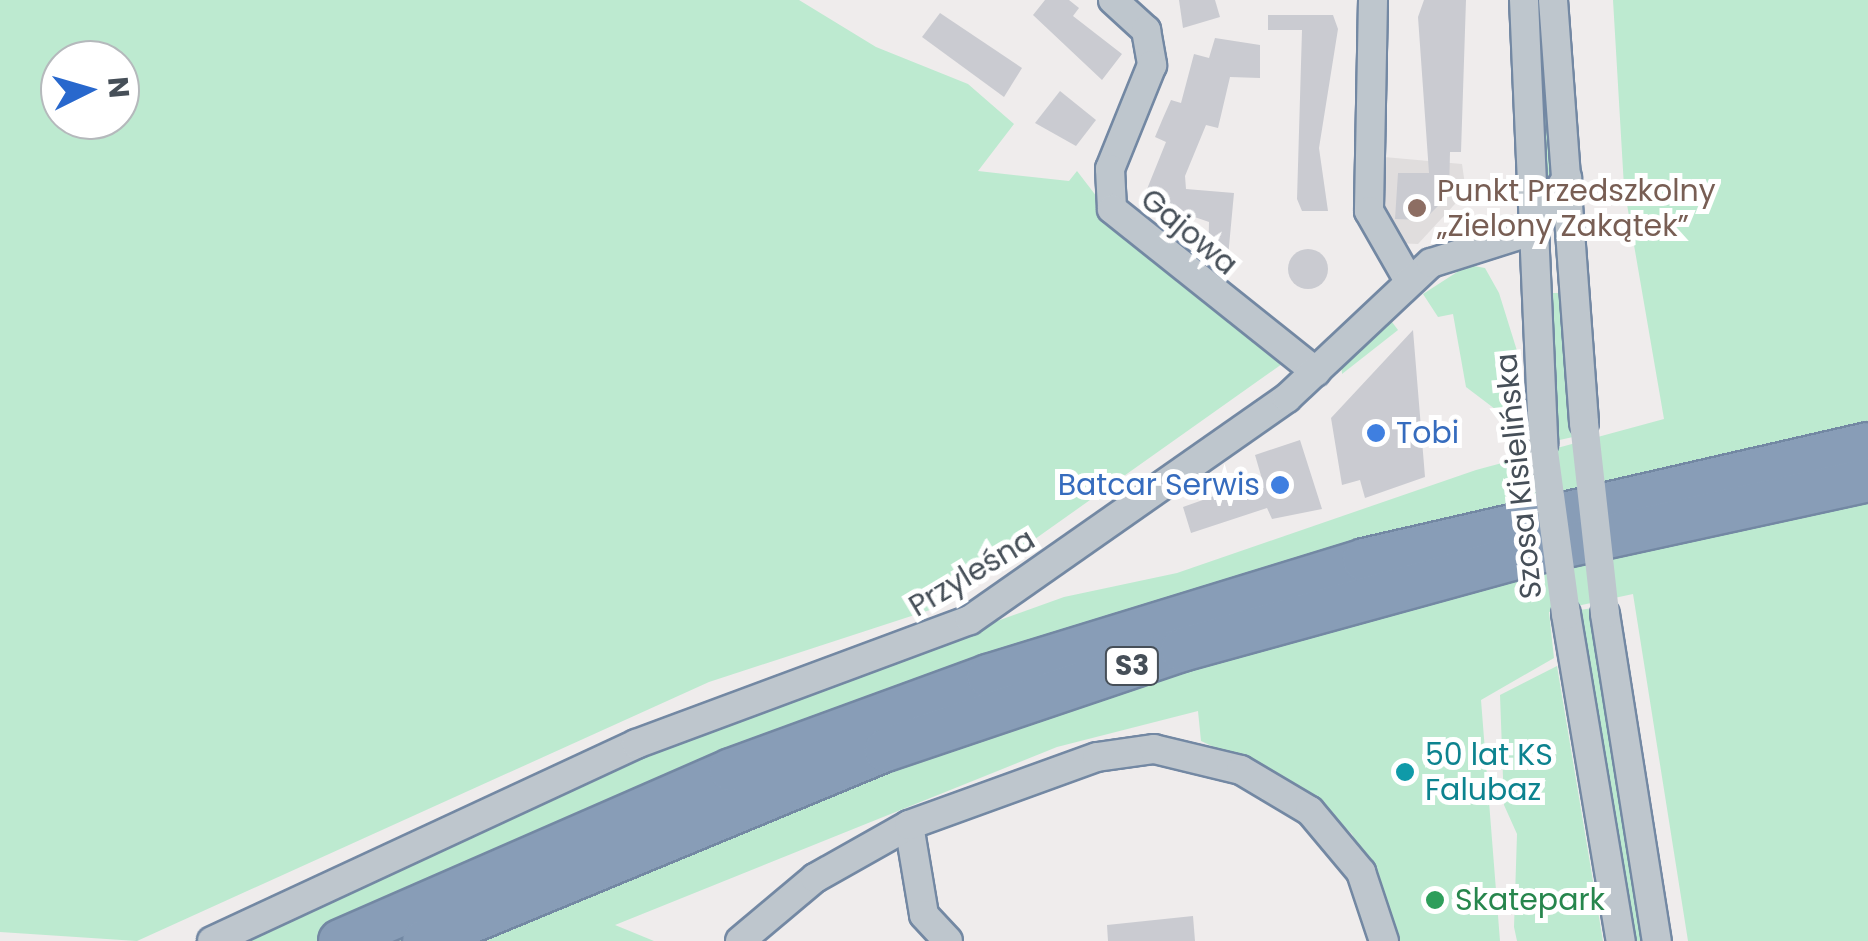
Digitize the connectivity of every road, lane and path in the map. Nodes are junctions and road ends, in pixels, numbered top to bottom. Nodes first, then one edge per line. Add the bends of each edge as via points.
1 (1112, 0) edge
2 (1373, 0) edge
3 (1524, 0) edge
4 (1553, 0) edge
5 (1568, 178) junction
6 (1532, 232) junction
7 (1574, 276) junction
8 (1408, 279) junction
9 (1316, 372) junction
10 (1868, 444) edge
11 (1868, 480) edge
12 (909, 825) junction
13 (212, 941) edge
14 (340, 941) edge
15 (424, 941) edge
16 (740, 941) edge
17 (948, 941) edge
18 (1384, 941) edge
19 (1621, 941) edge
20 (1657, 941) edge

1 - 9 street, Gajowa via 1146,30 1152,65 1110,169 1112,209
2 - 8 street via 1369,210 1382,247
3 - 6 street, Szosa Kisielińska
4 - 5 street
5 - 6 street
5 - 7 street
6 - 7 street
6 - 8 street, Przyleśna via 1465,246
6 - 19 street, Szosa Kisielińska, bridge via 1544,444
7 - 20 street, bridge via 1605,614
8 - 9 street, Przyleśna
9 - 13 street, Przyleśna via 958,626 636,744
10 - 14 highway, S3 via 1364,560 988,676 731,770
11 - 15 highway, S3 via 1534,553 1182,650 886,750
12 - 16 street via 815,878
12 - 17 street via 924,915
12 - 18 street via 1097,757 1154,749 1212,758 1277,787 1332,831 1361,872

